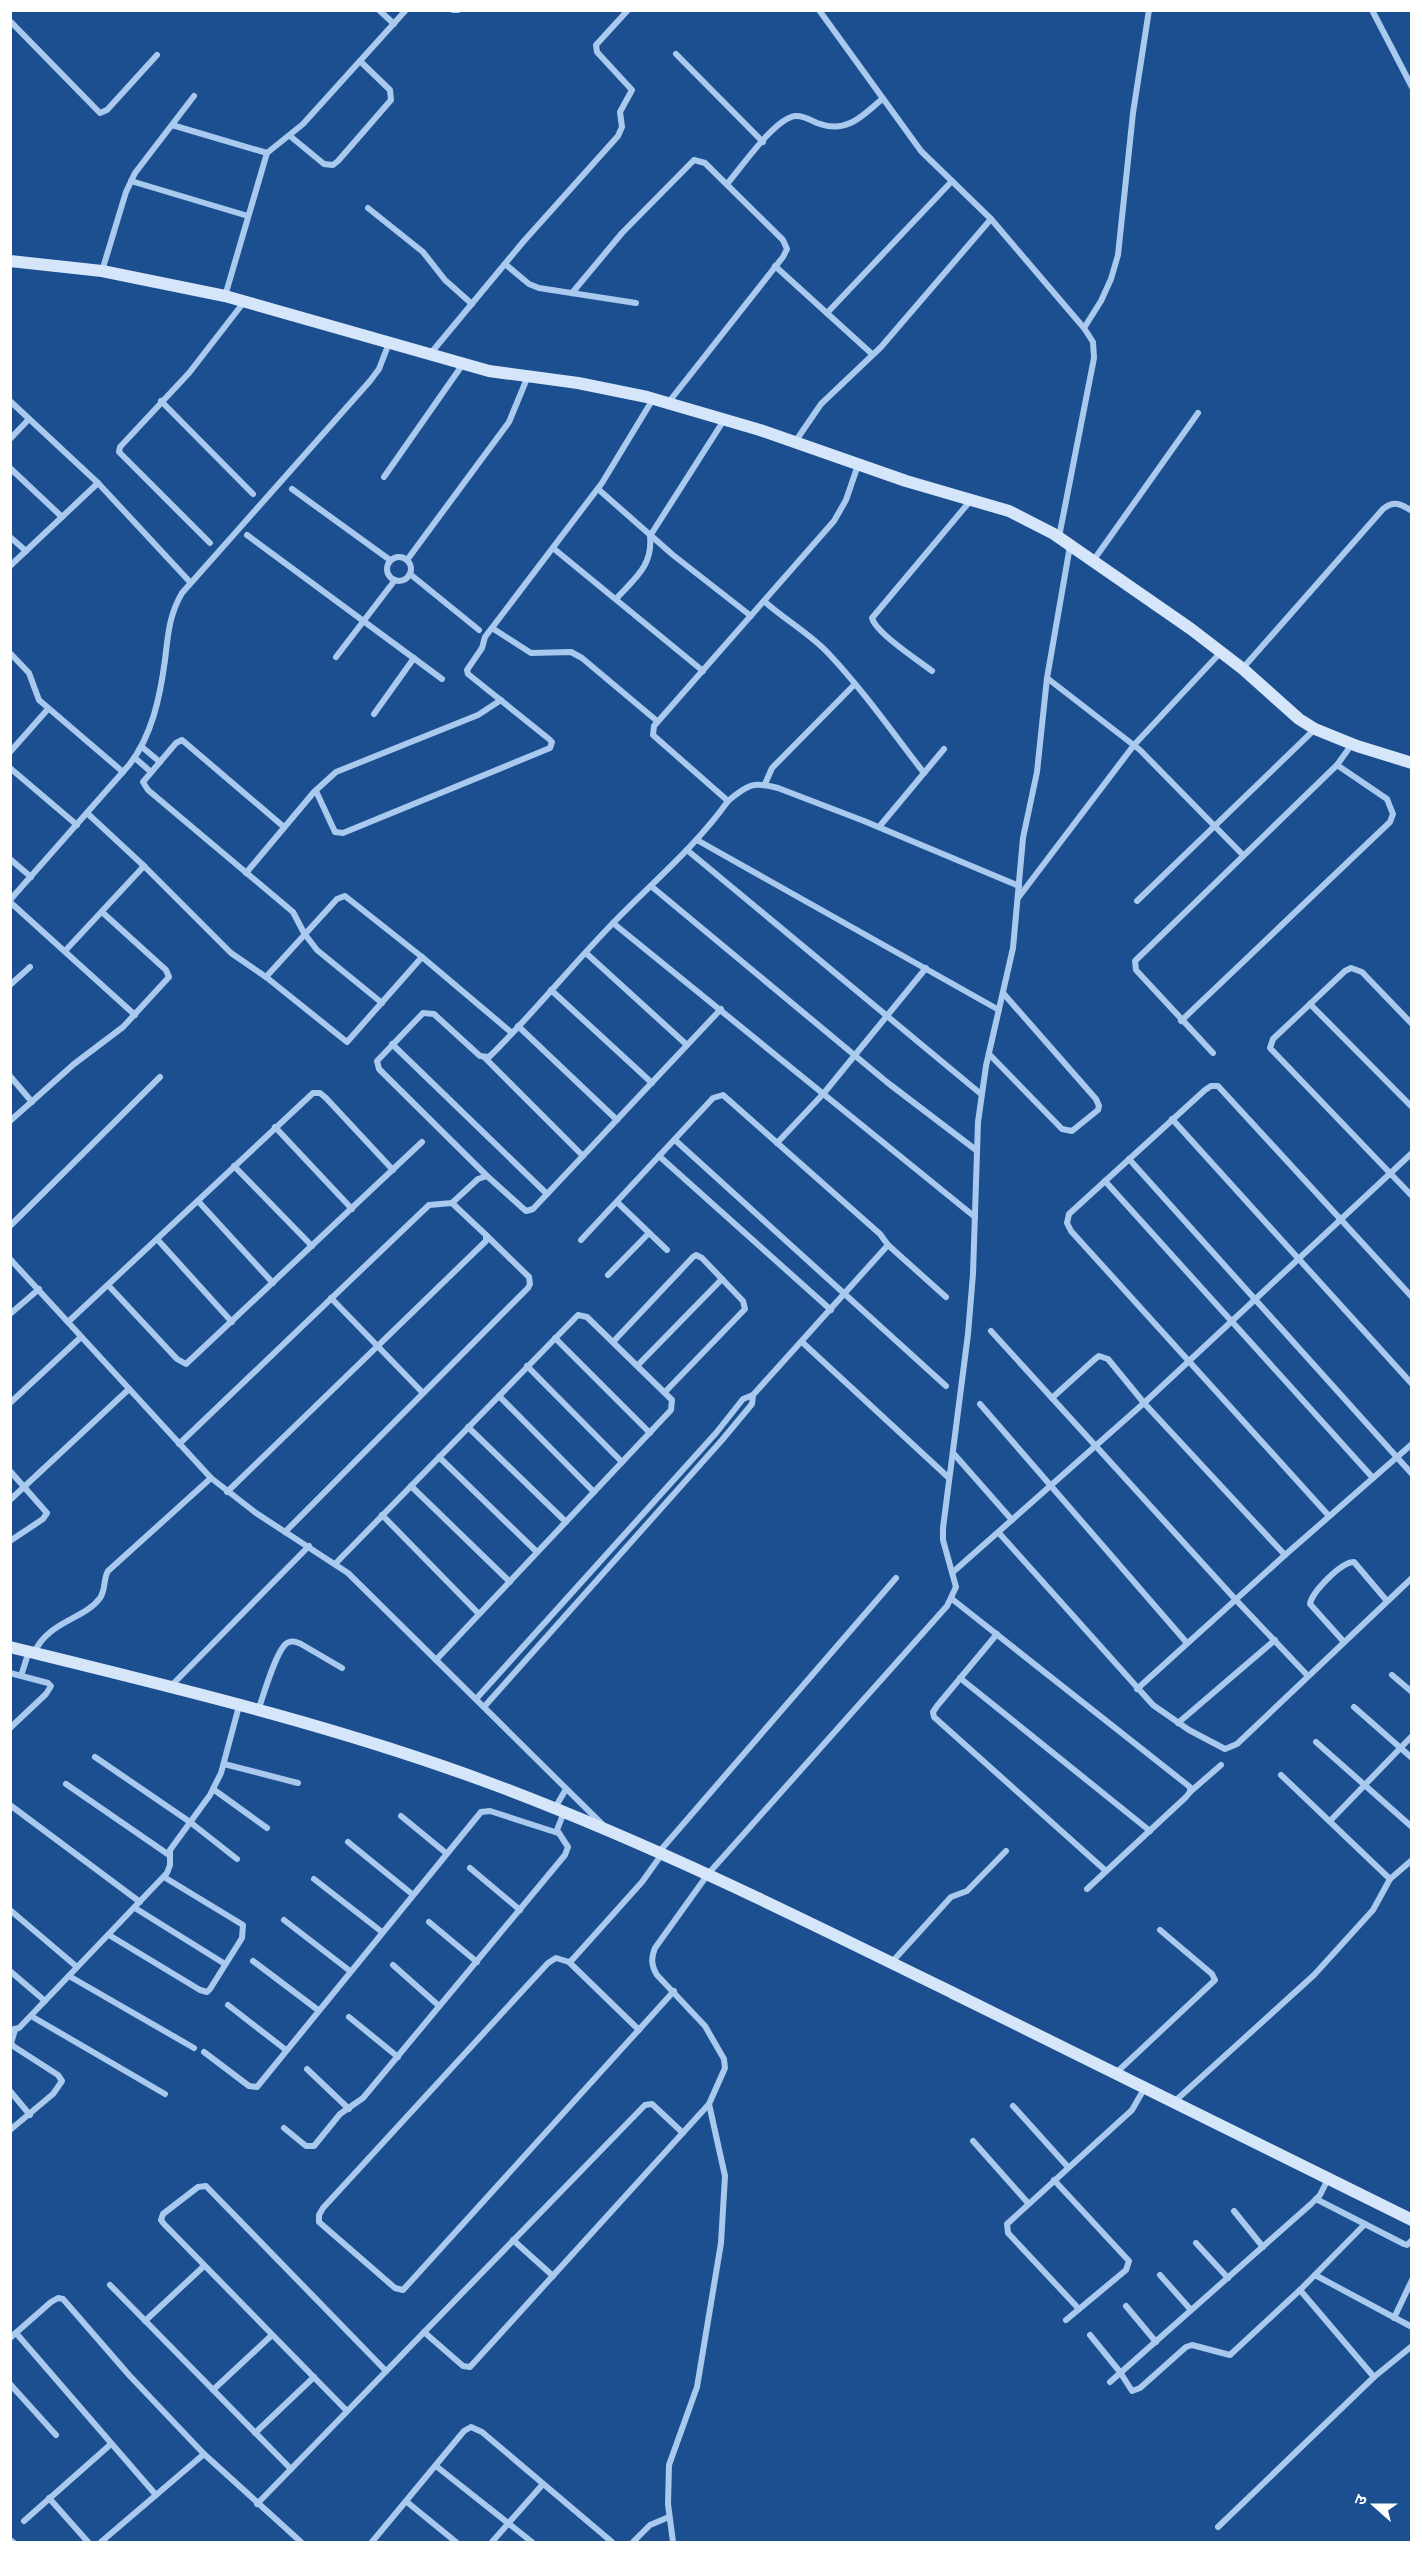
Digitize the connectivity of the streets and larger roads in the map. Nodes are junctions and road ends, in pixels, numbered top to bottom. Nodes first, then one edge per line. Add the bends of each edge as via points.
1 (379, 10) edge
2 (406, 10) edge
3 (453, 10) edge
4 (458, 10) edge
5 (628, 10) edge
6 (819, 10) edge
7 (1149, 10) edge
8 (1372, 10) edge
9 (10, 21) edge
10 (393, 24) junction
11 (676, 54) dead end
12 (157, 56) dead end
13 (360, 61) junction
14 (1412, 87) edge
15 (194, 96) dead end
16 (882, 99) junction
17 (172, 125) junction
18 (290, 136) junction
19 (763, 142) junction
20 (267, 153) junction
21 (130, 181) junction
22 (952, 182) junction
23 (727, 184) junction
24 (368, 208) dead end
25 (248, 216) junction
26 (991, 219) junction
27 (10, 261) edge
28 (505, 264) junction
29 (775, 266) junction
30 (102, 271) junction
31 (572, 294) junction
32 (225, 296) junction
33 (244, 301) junction
34 (636, 303) dead end
35 (472, 304) junction
36 (826, 313) junction
37 (1084, 327) junction
38 (390, 342) junction
39 (430, 354) junction
40 (872, 354) junction
41 (463, 363) junction
42 (528, 376) junction
43 (654, 399) junction
44 (10, 401) edge
45 (161, 401) junction
46 (668, 403) junction
47 (1198, 413) dead end
48 (29, 419) junction
49 (725, 420) junction
50 (10, 439) edge
51 (795, 442) junction
52 (858, 464) junction
53 (10, 468) edge
54 (384, 477) dead end
55 (98, 483) junction
56 (292, 489) dead end
57 (598, 489) junction
58 (253, 494) dead end
59 (972, 500) junction
60 (1412, 511) edge
61 (62, 517) junction
62 (247, 535) dead end
63 (650, 536) junction
64 (10, 537) edge
65 (1059, 537) junction
66 (210, 543) dead end
67 (1070, 545) junction
68 (553, 548) junction
69 (26, 551) junction
70 (390, 560) junction
71 (407, 560) junction
72 (1093, 561) junction
73 (10, 566) edge
74 (410, 574) junction
75 (395, 580) junction
76 (190, 582) junction
77 (616, 599) junction
78 (764, 601) junction
79 (751, 616) junction
80 (364, 620) junction
81 (492, 628) junction
82 (479, 630) dead end
83 (1221, 652) junction
84 (10, 653) edge
85 (336, 657) dead end
86 (414, 658) junction
87 (1243, 669) junction
88 (703, 671) junction
89 (932, 671) dead end
90 (1047, 678) junction
91 (442, 679) dead end
92 (854, 685) junction
93 (501, 700) junction
94 (48, 710) junction
95 (374, 714) dead end
96 (657, 721) junction
97 (1315, 729) junction
98 (1352, 743) junction
99 (1134, 745) junction
100 (142, 747) junction
101 (944, 749) dead end
102 (10, 752) edge
103 (135, 758) junction
104 (160, 762) junction
105 (1412, 763) edge
106 (1337, 765) junction
107 (10, 768) edge
108 (123, 772) junction
109 (151, 772) junction
110 (924, 773) junction
111 (765, 784) junction
112 (316, 791) junction
113 (728, 801) junction
114 (87, 813) junction
115 (77, 825) junction
116 (1215, 826) junction
117 (284, 827) junction
118 (879, 827) junction
119 (697, 840) junction
120 (687, 850) junction
121 (1243, 855) junction
122 (10, 859) edge
123 (144, 866) junction
124 (246, 873) junction
125 (31, 877) junction
126 (651, 886) junction
127 (1019, 886) junction
128 (1018, 898) junction
129 (10, 901) edge
130 (1137, 901) dead end
131 (102, 912) junction
132 (614, 923) junction
133 (304, 933) junction
134 (65, 951) junction
135 (586, 953) junction
136 (422, 957) junction
137 (30, 967) dead end
138 (926, 968) junction
139 (266, 977) junction
140 (10, 985) edge
141 (551, 990) junction
142 (1003, 993) junction
143 (382, 1003) junction
144 (1310, 1004) junction
145 (721, 1009) junction
146 (999, 1010) junction
147 (135, 1015) junction
148 (887, 1015) junction
149 (1181, 1021) junction
150 (1412, 1024) edge
151 (518, 1026) junction
152 (512, 1033) junction
153 (392, 1044) junction
154 (687, 1045) junction
155 (1213, 1053) dead end
156 (854, 1054) junction
157 (989, 1054) junction
158 (485, 1058) junction
159 (10, 1076) edge
160 (160, 1077) dead end
161 (652, 1083) junction
162 (824, 1093) junction
163 (981, 1094) junction
164 (32, 1102) junction
165 (1412, 1107) edge
166 (1172, 1119) junction
167 (617, 1120) junction
168 (10, 1121) edge
169 (275, 1127) junction
170 (675, 1140) junction
171 (422, 1142) dead end
172 (777, 1143) junction
173 (976, 1150) junction
174 (1412, 1153) edge
175 (583, 1156) junction
176 (659, 1156) junction
177 (1129, 1159) junction
178 (234, 1166) junction
179 (393, 1170) junction
180 (1390, 1173) junction
181 (487, 1176) junction
182 (1105, 1181) junction
183 (547, 1194) junction
184 (1412, 1196) edge
185 (198, 1201) junction
186 (617, 1202) junction
187 (452, 1203) junction
188 (352, 1209) junction
189 (975, 1217) junction
190 (1341, 1219) junction
191 (10, 1226) edge
192 (649, 1233) junction
193 (486, 1235) junction
194 (157, 1239) junction
195 (581, 1240) dead end
196 (888, 1245) junction
197 (312, 1246) junction
198 (667, 1250) dead end
199 (10, 1258) edge
200 (1299, 1259) junction
201 (608, 1275) dead end
202 (722, 1279) junction
203 (273, 1283) junction
204 (108, 1286) junction
205 (39, 1289) junction
206 (845, 1294) junction
207 (1412, 1297) edge
208 (331, 1298) junction
209 (946, 1298) dead end
210 (1256, 1299) junction
211 (831, 1310) junction
212 (10, 1314) edge
213 (1232, 1321) junction
214 (68, 1322) junction
215 (232, 1322) junction
216 (991, 1331) dead end
217 (81, 1336) junction
218 (555, 1338) junction
219 (613, 1342) junction
220 (802, 1342) junction
221 (377, 1347) junction
222 (1189, 1361) junction
223 (638, 1365) junction
224 (527, 1366) junction
225 (1412, 1384) edge
226 (946, 1386) dead end
227 (129, 1389) junction
228 (665, 1392) junction
229 (423, 1394) junction
230 (753, 1395) junction
231 (499, 1396) junction
232 (1052, 1398) junction
233 (10, 1403) edge
234 (1144, 1403) junction
235 (980, 1404) dead end
236 (468, 1427) junction
237 (650, 1433) junction
238 (716, 1433) junction
239 (722, 1440) junction
240 (179, 1444) junction
241 (1412, 1444) edge
242 (1096, 1447) junction
243 (954, 1454) junction
244 (439, 1457) junction
245 (1397, 1457) junction
246 (622, 1462) junction
247 (10, 1471) edge
248 (1412, 1474) edge
249 (211, 1478) junction
250 (949, 1478) junction
251 (1372, 1478) junction
252 (674, 1480) junction
253 (25, 1486) junction
254 (411, 1486) junction
255 (680, 1487) junction
256 (1051, 1487) junction
257 (227, 1492) junction
258 (594, 1492) junction
259 (10, 1500) edge
260 (382, 1515) junction
261 (1329, 1516) junction
262 (1012, 1520) junction
263 (566, 1522) junction
264 (630, 1527) junction
265 (285, 1532) junction
266 (999, 1533) junction
267 (637, 1534) junction
268 (10, 1541) edge
269 (309, 1546) junction
270 (537, 1552) junction
271 (1285, 1555) junction
272 (336, 1563) junction
273 (953, 1572) junction
274 (587, 1575) junction
275 (896, 1578) dead end
276 (1412, 1578) edge
277 (510, 1582) junction
278 (594, 1583) junction
279 (952, 1599) junction
280 (1236, 1600) junction
281 (1387, 1601) junction
282 (479, 1614) junction
283 (543, 1624) junction
284 (552, 1632) junction
285 (997, 1634) junction
286 (1275, 1640) junction
287 (1344, 1642) junction
288 (1187, 1643) junction
289 (10, 1647) edge
290 (30, 1654) junction
291 (436, 1660) junction
292 (342, 1668) dead end
293 (10, 1673) edge
294 (1392, 1675) dead end
295 (21, 1676) junction
296 (1308, 1676) junction
297 (960, 1678) junction
298 (170, 1688) junction
299 (1137, 1689) junction
300 (1412, 1692) edge
301 (476, 1699) junction
302 (484, 1707) junction
303 (1354, 1707) dead end
304 (238, 1709) junction
305 (258, 1711) junction
306 (1178, 1723) junction
307 (10, 1728) edge
308 (1412, 1736) edge
309 (1316, 1742) dead end
310 (1400, 1748) junction
311 (95, 1757) dead end
312 (1412, 1758) edge
313 (224, 1764) junction
314 (1221, 1765) dead end
315 (1281, 1775) dead end
316 (298, 1783) dead end
317 (66, 1784) dead end
318 (1365, 1785) junction
319 (213, 1789) junction
320 (566, 1789) junction
321 (1190, 1792) junction
322 (10, 1805) edge
323 (560, 1813) junction
324 (401, 1816) dead end
325 (1330, 1821) junction
326 (190, 1822) junction
327 (1412, 1827) edge
328 (267, 1828) dead end
329 (558, 1830) junction
330 (1150, 1831) junction
331 (610, 1832) junction
332 (348, 1842) dead end
333 (1006, 1851) dead end
334 (446, 1852) junction
335 (170, 1855) junction
336 (659, 1856) junction
337 (237, 1859) dead end
338 (1412, 1860) edge
339 (470, 1868) dead end
340 (1106, 1871) junction
341 (164, 1876) junction
342 (706, 1877) junction
343 (314, 1879) dead end
344 (1390, 1879) junction
345 (1087, 1888) dead end
346 (412, 1894) junction
347 (140, 1902) junction
348 (135, 1908) junction
349 (10, 1910) edge
350 (520, 1910) junction
351 (284, 1920) dead end
352 (429, 1923) dead end
353 (1160, 1930) dead end
354 (382, 1932) junction
355 (109, 1935) junction
356 (253, 1961) dead end
357 (477, 1962) junction
358 (569, 1962) junction
359 (891, 1962) junction
360 (225, 1964) junction
361 (393, 1965) dead end
362 (77, 1967) junction
363 (10, 1971) edge
364 (350, 1971) junction
365 (69, 1976) junction
366 (674, 1991) junction
367 (45, 2001) junction
368 (228, 2005) dead end
369 (438, 2006) junction
370 (318, 2010) junction
371 (31, 2016) junction
372 (349, 2017) dead end
373 (13, 2030) edge
374 (639, 2030) junction
375 (194, 2048) dead end
376 (285, 2050) junction
377 (204, 2052) dead end
378 (398, 2057) junction
379 (307, 2069) dead end
380 (1116, 2074) junction
381 (10, 2091) edge
382 (1143, 2092) junction
383 (165, 2094) dead end
384 (1174, 2102) junction
385 (709, 2104) junction
386 (1013, 2106) dead end
387 (349, 2109) junction
388 (30, 2115) junction
389 (284, 2128) dead end
390 (10, 2130) edge
391 (683, 2133) junction
392 (973, 2141) dead end
393 (1068, 2167) junction
394 (1054, 2180) junction
395 (1327, 2182) junction
396 (1318, 2197) junction
397 (1028, 2203) junction
398 (1234, 2211) dead end
399 (1412, 2220) edge
400 (1365, 2224) junction
401 (513, 2240) junction
402 (1196, 2242) dead end
403 (1411, 2242) edge
404 (1263, 2247) junction
405 (204, 2266) junction
406 (1160, 2275) dead end
407 (554, 2276) junction
408 (1314, 2276) junction
409 (1228, 2278) junction
410 (1412, 2280) edge
411 (110, 2285) dead end
412 (1300, 2290) junction
413 (1126, 2306) dead end
414 (1078, 2310) junction
415 (1191, 2310) junction
416 (1394, 2318) junction
417 (1065, 2320) dead end
418 (145, 2321) junction
419 (1412, 2327) edge
420 (424, 2332) junction
421 (272, 2335) junction
422 (1090, 2335) dead end
423 (13, 2336) edge
424 (1156, 2342) junction
425 (1412, 2346) edge
426 (386, 2371) junction
427 (1120, 2372) junction
428 (314, 2377) junction
429 (1374, 2377) junction
430 (1110, 2382) dead end
431 (10, 2384) edge
432 (213, 2390) junction
433 (347, 2411) junction
434 (255, 2433) junction
435 (56, 2435) dead end
436 (111, 2444) junction
437 (204, 2454) junction
438 (436, 2466) junction
439 (291, 2469) junction
440 (543, 2484) junction
441 (156, 2496) junction
442 (49, 2498) junction
443 (407, 2502) junction
444 (257, 2504) junction
445 (668, 2511) junction
446 (24, 2521) dead end
447 (509, 2524) junction
448 (1218, 2527) dead end
449 (88, 2542) edge
450 (101, 2542) edge
451 (300, 2542) edge
452 (372, 2542) edge
453 (456, 2542) edge
454 (492, 2542) edge
455 (532, 2542) edge
456 (612, 2542) edge
457 (633, 2542) edge
458 (673, 2542) edge

1 - 10 street
2 - 10 street
3 - 4 street
5 - 28 street via 596,45 597,52 632,90 620,112 622,127 618,136
6 - 16 street
7 - 37 street via 1118,255 1105,294
8 - 14 street
9 - 12 street via 100,113
10 - 13 street
11 - 19 street
13 - 18 street
13 - 18 street via 390,90 392,100 338,161 324,164
15 - 17 street
16 - 19 street via 858,121 846,126 832,127 795,116 781,123
16 - 22 street via 921,151
17 - 20 street
17 - 21 street
18 - 20 street
19 - 23 street
20 - 25 street
21 - 25 street
21 - 30 street
22 - 26 street
22 - 36 street
23 - 29 street via 786,245
23 - 31 street via 702,161 690,162 622,233
24 - 35 street via 423,252 445,280
25 - 32 street
26 - 37 street
26 - 40 street
27 - 30 street
28 - 31 street via 529,284
28 - 35 street
29 - 36 street
29 - 46 street
30 - 32 street
31 - 34 street
32 - 33 street
33 - 38 street
33 - 45 street via 189,373
35 - 39 street
36 - 40 street
37 - 65 street via 1093,342 1094,358
38 - 39 street
38 - 76 street via 370,381
39 - 41 street
40 - 51 street via 821,404
41 - 42 street
41 - 54 street
42 - 43 street
42 - 71 street via 509,422
43 - 46 street
43 - 57 street
44 - 48 street
45 - 58 street
45 - 66 street via 119,452
46 - 49 street
47 - 72 street
48 - 50 street
48 - 55 street
49 - 51 street
49 - 63 street
51 - 52 street
52 - 59 street
52 - 78 street via 834,521
53 - 61 street
55 - 61 street
55 - 76 street
56 - 70 street
57 - 63 street
57 - 68 street
59 - 65 street via 1009,511
59 - 89 street via 872,618
60 - 87 street via 1396,503 1383,509
61 - 69 street
62 - 80 street
63 - 77 street via 652,550 647,563
63 - 79 street
64 - 69 street
65 - 67 street
67 - 72 street
67 - 90 street
68 - 77 street
68 - 81 street
69 - 73 street
70 - 71 street via 400,556
70 - 75 street via 387,572
71 - 74 street
72 - 83 street
74 - 75 street via 404,580
74 - 82 street
75 - 80 street
76 - 100 street via 170,618 161,683
77 - 88 street
78 - 79 street
78 - 92 street via 807,633
79 - 88 street
80 - 85 street
80 - 86 street
81 - 93 street via 467,672
81 - 96 street via 531,653 571,652 582,658
83 - 87 street
83 - 99 street
84 - 94 street via 28,673 36,695
86 - 91 street
86 - 95 street
87 - 97 street
88 - 96 street
90 - 99 street
90 - 127 street
92 - 110 street
92 - 111 street via 772,768
93 - 112 street via 478,715 336,772
93 - 112 street via 549,739 550,748 343,833 335,832
94 - 102 street
94 - 108 street
96 - 113 street via 653,735
97 - 98 street
97 - 116 street
98 - 105 street
98 - 106 street
99 - 116 street
99 - 128 street
100 - 103 street
100 - 104 street
101 - 110 street
103 - 108 street
103 - 109 street
104 - 109 street
104 - 117 street via 179,741 186,742
106 - 121 street
106 - 149 street via 1387,799 1393,813 1390,822
107 - 115 street
108 - 114 street
109 - 124 street via 144,786
110 - 118 street
111 - 113 street via 746,786
111 - 118 street
112 - 117 street
113 - 119 street
114 - 115 street
114 - 123 street
115 - 125 street
116 - 121 street
116 - 130 street
117 - 124 street
118 - 127 street
119 - 120 street
119 - 138 street
120 - 126 street
120 - 148 street
121 - 149 street via 1135,961 1136,970
122 - 125 street
123 - 131 street
123 - 139 street via 210,934
124 - 133 street via 293,912
125 - 129 street
126 - 132 street
126 - 156 street
127 - 128 street
128 - 142 street
129 - 134 street
131 - 134 street
131 - 147 street via 169,974
132 - 135 street
132 - 145 street
133 - 136 street via 337,899 345,896
133 - 139 street
133 - 143 street via 317,950
134 - 147 street
135 - 141 street
135 - 154 street
136 - 143 street
136 - 152 street
137 - 140 street
138 - 146 street
138 - 148 street
139 - 143 street via 347,1042
141 - 151 street
141 - 161 street
142 - 146 street
142 - 157 street via 1096,1099 1098,1110 1072,1131 1062,1129
144 - 150 street via 1345,971 1356,968
144 - 165 street
144 - 180 street via 1273,1039 1270,1048
145 - 154 street
145 - 162 street
146 - 157 street
147 - 164 street
148 - 156 street
148 - 163 street
149 - 155 street
151 - 152 street
151 - 167 street
152 - 158 street
153 - 158 street via 423,1013 429,1012
153 - 181 street via 377,1061 379,1069
153 - 183 street
154 - 161 street
156 - 162 street
156 - 173 street
157 - 163 street
158 - 175 street
159 - 164 street
160 - 191 street
161 - 167 street
162 - 172 street
162 - 189 street
163 - 173 street
164 - 168 street
166 - 177 street
166 - 190 street via 1210,1086 1218,1086
166 - 200 street
167 - 175 street
169 - 178 street
169 - 179 street via 313,1093 320,1093
169 - 188 street
170 - 172 street via 713,1098 723,1095
170 - 176 street
170 - 206 street
171 - 179 street
172 - 196 street
173 - 189 street
174 - 180 street
175 - 183 street
176 - 186 street
176 - 211 street
177 - 182 street
177 - 210 street
178 - 185 street
178 - 197 street
179 - 188 street
180 - 184 street
180 - 190 street
181 - 183 street via 526,1211
181 - 187 street via 478,1179
182 - 213 street
182 - 222 street via 1069,1214 1066,1223
185 - 194 street
185 - 203 street
186 - 192 street
186 - 195 street
187 - 193 street
187 - 208 street via 436,1203 420,1211
188 - 197 street
189 - 243 street via 974,1274
190 - 200 street
190 - 207 street
192 - 198 street
192 - 201 street
193 - 221 street via 481,1247
193 - 229 street via 529,1277 530,1284
194 - 204 street
194 - 215 street
196 - 206 street
196 - 209 street
197 - 203 street
199 - 205 street
200 - 210 street
200 - 225 street
202 - 219 street via 696,1255
202 - 223 street
202 - 228 street via 743,1301 745,1309
203 - 215 street
204 - 214 street
204 - 215 street via 186,1364
205 - 212 street
205 - 214 street
206 - 211 street
206 - 226 street
208 - 221 street
208 - 240 street
210 - 213 street
210 - 245 street
211 - 220 street
213 - 222 street
213 - 251 street
214 - 217 street
216 - 232 street
217 - 227 street
217 - 233 street
218 - 219 street via 582,1315
218 - 224 street
218 - 237 street
219 - 223 street
220 - 230 street
220 - 250 street
221 - 229 street
221 - 257 street
222 - 234 street
222 - 261 street
223 - 228 street
224 - 231 street
224 - 246 street
227 - 240 street
227 - 253 street
228 - 237 street via 673,1405
229 - 265 street
230 - 238 street via 743,1399
230 - 239 street via 752,1404
231 - 236 street
231 - 258 street
232 - 234 street via 1099,1356 1108,1359
232 - 242 street
234 - 242 street
234 - 271 street
235 - 256 street
236 - 244 street
236 - 263 street
237 - 246 street
238 - 239 street
238 - 252 street
239 - 255 street
240 - 249 street
241 - 245 street
242 - 256 street
242 - 280 street
243 - 250 street
243 - 262 street
244 - 254 street
244 - 270 street
245 - 248 street
245 - 251 street
246 - 258 street
247 - 253 street
249 - 257 street
249 - 290 street via 108,1571 104,1592 97,1602 61,1623
250 - 273 street via 943,1540
251 - 261 street
252 - 255 street
252 - 264 street
253 - 259 street
253 - 268 street via 46,1516
254 - 260 street
254 - 277 street
255 - 267 street
256 - 262 street
256 - 288 street
257 - 265 street
258 - 263 street
260 - 272 street
260 - 282 street
261 - 271 street
262 - 266 street
263 - 270 street
264 - 267 street
264 - 274 street
265 - 269 street
266 - 273 street
266 - 299 street
267 - 278 street
269 - 272 street
269 - 298 street
270 - 277 street
271 - 280 street
272 - 291 street
273 - 279 street via 956,1587
274 - 278 street
274 - 283 street
275 - 336 street
276 - 281 street
277 - 282 street
278 - 284 street
279 - 285 street
279 - 342 street
280 - 286 street
280 - 288 street
281 - 287 street
281 - 287 street via 1354,1562 1348,1562 1333,1575 1311,1597 1310,1604
282 - 291 street
283 - 284 street
283 - 301 street
284 - 302 street
285 - 297 street
285 - 321 street via 1187,1783
286 - 296 street
286 - 306 street
287 - 296 street
288 - 299 street
289 - 290 street
290 - 295 street
290 - 298 street
291 - 301 street
292 - 305 street via 301,1644 288,1643 279,1653
293 - 295 street
294 - 300 street
295 - 307 street via 51,1686
296 - 306 street via 1231,1748 1218,1747
297 - 330 street
297 - 340 street via 933,1717
298 - 304 street
299 - 306 street
301 - 302 street
302 - 320 street
303 - 310 street
304 - 305 street
304 - 313 street
305 - 323 street via 430,1761
308 - 310 street
309 - 318 street
310 - 312 street
310 - 318 street
311 - 326 street
313 - 316 street
313 - 319 street
314 - 321 street
315 - 325 street
317 - 335 street
318 - 325 street
318 - 327 street
319 - 326 street
319 - 328 street
320 - 323 street
320 - 331 street
321 - 330 street
322 - 347 street
323 - 329 street
323 - 331 street
324 - 334 street
325 - 344 street
326 - 335 street
326 - 337 street
329 - 334 street via 485,1810
329 - 350 street via 568,1851
330 - 340 street
331 - 336 street
332 - 346 street
333 - 359 street via 967,1891 951,1897
334 - 346 street
335 - 341 street
336 - 342 street
336 - 358 street via 652,1870
338 - 344 street
339 - 350 street
340 - 345 street
341 - 347 street
341 - 360 street via 243,1925 242,1938
342 - 359 street
342 - 366 street via 655,1948 652,1958 657,1975
343 - 354 street
344 - 384 street via 1373,1910 1314,1975
346 - 354 street
347 - 348 street
348 - 355 street
348 - 360 street
349 - 362 street
350 - 357 street
351 - 364 street
352 - 357 street
353 - 380 street via 1215,1980
354 - 364 street
355 - 360 street via 203,1992 210,1989
355 - 362 street
356 - 370 street
357 - 369 street
358 - 374 street
358 - 374 street via 552,1959 347,2182 319,2215 325,2228 395,2288 403,2290
359 - 380 street
361 - 369 street
362 - 365 street
363 - 367 street
364 - 370 street
365 - 367 street
365 - 375 street
366 - 374 street
366 - 385 street via 705,2026 724,2059 725,2068
367 - 371 street
368 - 376 street
369 - 378 street
370 - 376 street
371 - 373 street
371 - 383 street
372 - 378 street
373 - 388 street via 12,2046 62,2081
376 - 377 street via 253,2088
378 - 387 street
379 - 387 street
380 - 382 street
381 - 388 street
382 - 384 street
382 - 393 street via 1137,2104
384 - 395 street
385 - 391 street
385 - 445 street via 725,2176 721,2243 697,2387 669,2465
386 - 393 street
387 - 389 street via 334,2120 314,2146 306,2146
388 - 390 street
391 - 401 street via 652,2104 645,2105
391 - 407 street
392 - 397 street
393 - 394 street
394 - 397 street
394 - 414 street via 1129,2261 1126,2270
395 - 396 street
395 - 399 street
396 - 400 street
396 - 404 street
397 - 414 street via 1009,2220 1008,2233
398 - 404 street
400 - 403 street via 1404,2244
400 - 408 street
401 - 407 street
401 - 420 street
402 - 409 street
404 - 409 street
405 - 418 street
405 - 421 street
405 - 426 street via 161,2220 167,2210 206,2186
406 - 415 street
407 - 420 street via 470,2367 463,2366
408 - 412 street
408 - 416 street
409 - 415 street
410 - 416 street
411 - 418 street
412 - 427 street via 1230,2355 1192,2345 1186,2347 1136,2391 1128,2387
412 - 429 street
413 - 424 street
414 - 417 street
415 - 424 street
416 - 419 street
418 - 432 street
420 - 426 street
421 - 428 street
421 - 432 street
422 - 427 street
423 - 436 street
423 - 437 street via 51,2302 63,2299
424 - 427 street
425 - 429 street
426 - 433 street
427 - 430 street
428 - 433 street
428 - 434 street
429 - 448 street
431 - 435 street
432 - 434 street
433 - 439 street
434 - 439 street
436 - 441 street
436 - 442 street
437 - 441 street
437 - 444 street
438 - 440 street via 471,2427
438 - 443 street
438 - 447 street
439 - 444 street
440 - 447 street
440 - 456 street
441 - 450 street
442 - 446 street
442 - 449 street
443 - 452 street
443 - 453 street
444 - 451 street
445 - 457 street
445 - 458 street
447 - 454 street
447 - 455 street

